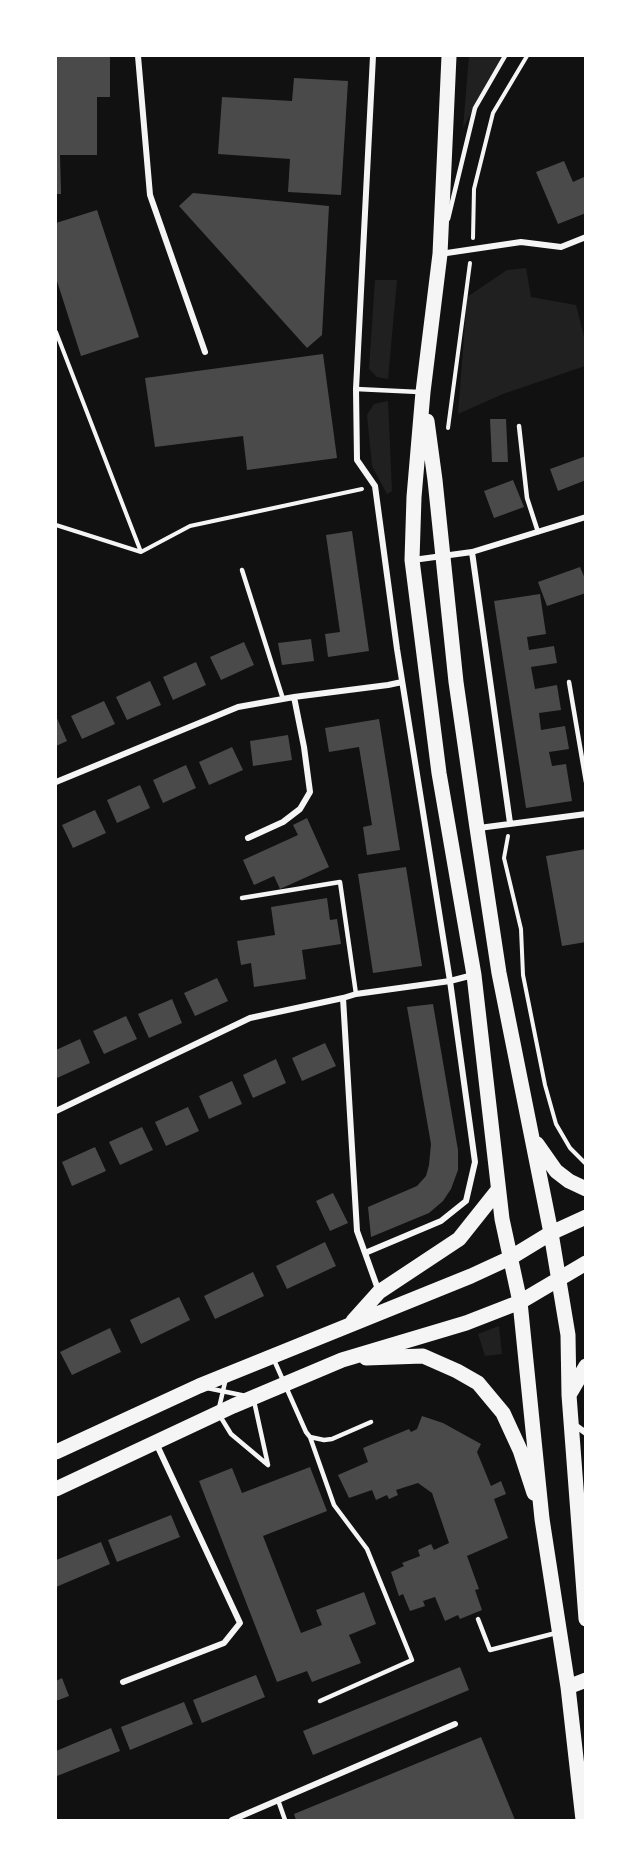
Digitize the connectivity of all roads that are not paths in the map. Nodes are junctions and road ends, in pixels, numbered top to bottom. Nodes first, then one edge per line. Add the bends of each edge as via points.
1 (138, 56) edge
2 (373, 56) edge
3 (449, 56) edge
4 (505, 56) edge
5 (585, 237) edge
6 (440, 254) junction
7 (205, 352) dead end
8 (356, 389) junction
9 (423, 392) junction
10 (519, 426) dead end
11 (585, 517) edge
12 (538, 532) junction
13 (472, 552) junction
14 (442, 557) junction
15 (412, 560) junction
16 (242, 570) dead end
17 (402, 682) junction
18 (569, 682) dead end
19 (294, 697) junction
20 (283, 699) junction
21 (56, 782) edge
22 (585, 782) edge
23 (585, 814) edge
24 (510, 823) junction
25 (477, 828) junction
26 (248, 838) dead end
27 (242, 898) dead end
28 (474, 975) junction
29 (450, 981) junction
30 (356, 994) junction
31 (343, 998) junction
32 (526, 1110) junction
33 (56, 1111) edge
34 (585, 1189) edge
35 (498, 1190) junction
36 (585, 1218) edge
37 (551, 1233) junction
38 (365, 1253) junction
39 (510, 1258) junction
40 (585, 1263) edge
41 (559, 1278) junction
42 (379, 1292) junction
43 (520, 1302) junction
44 (348, 1326) junction
45 (273, 1357) junction
46 (342, 1360) junction
47 (585, 1366) edge
48 (228, 1374) junction
49 (284, 1383) junction
50 (198, 1386) junction
51 (222, 1390) junction
52 (569, 1395) junction
53 (253, 1397) junction
54 (218, 1413) junction
55 (371, 1422) dead end
56 (572, 1422) junction
57 (585, 1432) edge
58 (310, 1437) junction
59 (156, 1442) junction
60 (56, 1452) edge
61 (56, 1490) edge
62 (542, 1519) junction
63 (585, 1600) edge
64 (478, 1619) dead end
65 (585, 1619) edge
66 (559, 1632) junction
67 (585, 1680) edge
68 (123, 1682) dead end
69 (568, 1687) junction
70 (320, 1701) dead end
71 (456, 1724) dead end
72 (581, 1763) edge
73 (278, 1800) junction
74 (232, 1821) edge
75 (285, 1821) edge
76 (583, 1821) edge

1 - 7 street via 150,195
2 - 8 street
3 - 6 main road
4 - 6 lane via 475,108
5 - 6 street via 561,247 521,242
6 - 9 main road
8 - 9 lane
8 - 17 street via 357,459 375,486
9 - 14 main road
9 - 15 main road
10 - 12 lane via 527,498
11 - 12 street
12 - 13 street
13 - 14 street
13 - 24 street
14 - 15 street
14 - 25 main road
15 - 28 main road via 439,772
16 - 20 lane
17 - 19 street
17 - 29 street
18 - 22 lane
19 - 20 street
19 - 26 street via 310,792 300,809 283,822
20 - 21 street via 238,707
23 - 24 street
24 - 25 street
25 - 32 main road via 499,973
27 - 30 lane via 340,882
28 - 29 street
28 - 35 main road
29 - 30 street
29 - 38 street via 475,1162 466,1201 441,1221
30 - 31 street
31 - 33 street via 250,1018
31 - 38 street via 357,1231
32 - 34 main road via 534,1139 556,1171
32 - 37 main road
35 - 39 main road
35 - 42 main road via 459,1239
36 - 37 main road
37 - 39 main road
37 - 41 main road
38 - 42 street
39 - 43 main road
39 - 44 main road
40 - 41 main road
41 - 43 main road
41 - 52 main road via 568,1335
42 - 44 main road
43 - 46 main road via 466,1323
43 - 62 main road
44 - 45 main road
45 - 48 main road
45 - 49 lane
46 - 49 main road
46 - 62 main road via 423,1356 478,1383 503,1413 520,1450
47 - 52 main road
48 - 50 main road
48 - 51 lane
49 - 53 main road
49 - 58 lane
50 - 51 lane
50 - 60 main road
51 - 53 lane
51 - 54 lane
52 - 56 main road
53 - 54 main road
53 - 54 lane via 268,1465 231,1434
54 - 59 main road
55 - 58 lane via 332,1439
56 - 57 street
56 - 63 main road
58 - 70 lane via 334,1505 367,1548 412,1660
59 - 61 main road
59 - 68 street via 240,1623 224,1643
62 - 66 main road
63 - 65 main road
64 - 66 lane via 490,1650
66 - 69 main road
67 - 69 main road
69 - 72 main road
71 - 73 street
72 - 76 main road
73 - 74 street
73 - 75 lane

